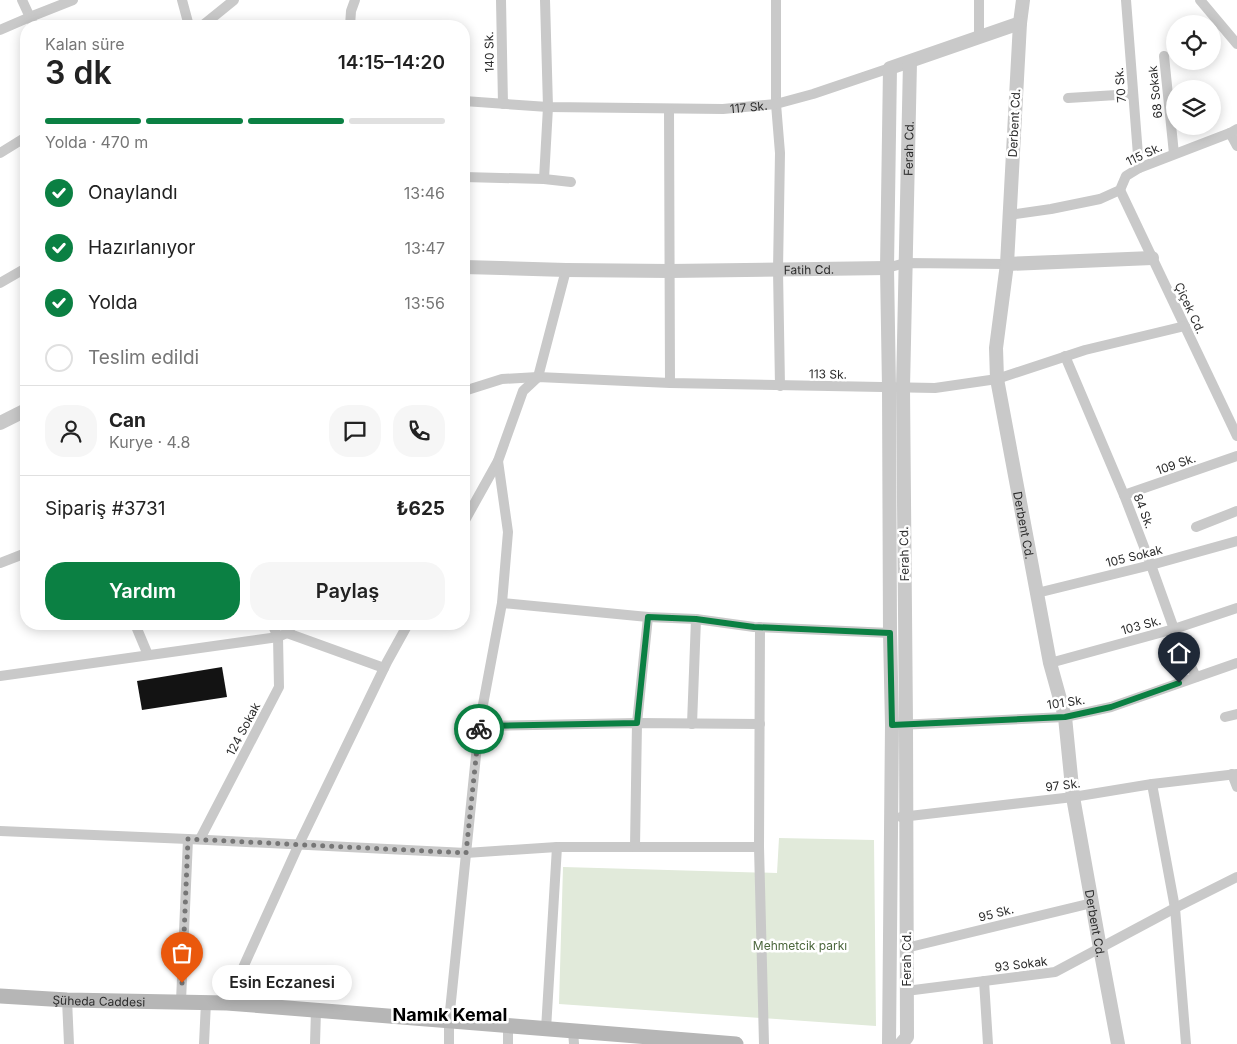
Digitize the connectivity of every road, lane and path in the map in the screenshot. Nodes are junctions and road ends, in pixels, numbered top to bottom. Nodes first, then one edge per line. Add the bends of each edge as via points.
1 (22, 0) edge
2 (73, 0) edge
3 (182, 0) edge
4 (234, 0) edge
5 (355, 0) edge
6 (500, 0) edge
7 (546, 0) edge
8 (776, 0) edge
9 (979, 0) edge
10 (1023, 0) edge
11 (1126, 0) edge
12 (1200, 0) edge
13 (32, 20) edge
14 (34, 20) edge
15 (187, 20) edge
16 (209, 20) edge
17 (350, 20) edge
18 (1020, 23) junction
19 (20, 24) edge
20 (0, 30) edge
21 (979, 37) junction
22 (1237, 44) edge
23 (1164, 56) dead end
24 (910, 62) junction
25 (890, 68) junction
26 (1133, 94) junction
27 (1068, 98) dead end
28 (470, 101) edge
29 (503, 104) junction
30 (776, 104) junction
31 (548, 107) junction
32 (669, 109) junction
33 (1234, 131) edge
34 (20, 141) edge
35 (1237, 146) edge
36 (0, 153) edge
37 (1174, 154) junction
38 (1139, 168) junction
39 (470, 177) edge
40 (544, 179) junction
41 (571, 182) dead end
42 (1120, 190) junction
43 (1009, 215) junction
44 (1152, 258) junction
45 (905, 263) junction
46 (1007, 264) junction
47 (470, 267) edge
48 (887, 268) junction
49 (566, 270) junction
50 (778, 270) junction
51 (20, 271) edge
52 (670, 271) junction
53 (0, 283) edge
54 (1185, 326) junction
55 (1065, 356) junction
56 (538, 377) junction
57 (997, 379) junction
58 (670, 382) junction
59 (780, 386) junction
60 (896, 388) junction
61 (470, 389) edge
62 (20, 413) edge
63 (0, 423) edge
64 (1237, 436) edge
65 (1237, 456) edge
66 (498, 460) junction
67 (1124, 495) junction
68 (470, 511) edge
69 (1237, 511) edge
70 (1196, 527) dead end
71 (1237, 541) edge
72 (20, 555) edge
73 (0, 563) edge
74 (1151, 565) junction
75 (1037, 593) junction
76 (502, 603) junction
77 (1237, 608) edge
78 (648, 617) junction
79 (696, 619) junction
80 (760, 627) junction
81 (1174, 629) junction
82 (138, 630) edge
83 (278, 630) edge
84 (288, 630) edge
85 (405, 630) edge
86 (890, 633) junction
87 (283, 635) junction
88 (148, 655) junction
89 (1050, 663) junction
90 (1237, 663) edge
91 (384, 668) junction
92 (0, 676) edge
93 (1196, 677) junction
94 (1237, 714) edge
95 (1065, 717) junction
96 (1225, 717) dead end
97 (637, 723) junction
98 (692, 724) junction
99 (760, 724) junction
100 (906, 724) junction
101 (892, 725) junction
102 (479, 726) junction
103 (1235, 774) edge
104 (1152, 784) junction
105 (1237, 787) edge
106 (1073, 797) junction
107 (906, 816) junction
108 (891, 818) junction
109 (0, 831) edge
110 (188, 839) junction
111 (200, 839) junction
112 (299, 844) junction
113 (557, 847) junction
114 (635, 847) junction
115 (759, 847) junction
116 (466, 853) junction
117 (1237, 877) edge
118 (1092, 903) junction
119 (1175, 908) junction
120 (906, 948) junction
121 (1100, 948) junction
122 (984, 981) junction
123 (906, 991) junction
124 (0, 996) edge
125 (67, 1000) junction
126 (181, 1001) junction
127 (206, 1002) junction
128 (227, 1003) junction
129 (316, 1010) junction
130 (450, 1021) junction
131 (508, 1026) junction
132 (546, 1029) junction
133 (573, 1037) edge
134 (646, 1040) edge
135 (69, 1044) edge
136 (204, 1044) edge
137 (315, 1044) edge
138 (449, 1044) edge
139 (508, 1044) edge
140 (736, 1044) edge
141 (764, 1044) edge
142 (889, 1044) edge
143 (901, 1044) edge
144 (988, 1044) edge
145 (1118, 1044) edge
146 (1186, 1044) edge

1 - 13 street
2 - 14 street
3 - 15 street
4 - 16 street
5 - 17 street
6 - 29 street, 140 Sk.
7 - 31 street
8 - 30 street
9 - 21 street
10 - 18 street, Derbent Cd.
11 - 26 street, 70 Sk.
12 - 22 street
18 - 21 street, 117 Sk.
18 - 43 street, Derbent Cd.
19 - 20 street
21 - 24 street, 117 Sk.
23 - 37 street, 68 Sokak
24 - 25 street, 117 Sk.
24 - 45 street, Ferah Cd.
25 - 30 street, 117 Sk.
25 - 48 street, Ferah Cd.
26 - 27 street
26 - 38 street, 70 Sk.
28 - 29 street, 117 Sk.
29 - 31 street, 117 Sk.
30 - 32 street, 117 Sk. via 723,109
30 - 50 street via 780,153
31 - 32 street, 117 Sk.
31 - 40 street
32 - 52 street
33 - 35 street
33 - 37 street, 115 Sk.
34 - 36 street
37 - 38 street, 115 Sk.
38 - 42 street, 115 Sk. via 1126,176
39 - 40 street
40 - 41 street
42 - 43 street via 1100,199
42 - 44 street, Çiçek Cd.
43 - 46 street, Derbent Cd.
44 - 46 street, Fatih Cd.
44 - 54 street, Çiçek Cd.
45 - 46 street, Fatih Cd.
45 - 48 street, Fatih Cd.
45 - 60 street, Ferah Cd.
46 - 57 street, Derbent Cd. via 996,348
47 - 49 street, Fatih Cd.
48 - 50 street, Fatih Cd.
48 - 60 street, Ferah Cd.
49 - 52 street, Fatih Cd.
49 - 56 street
50 - 52 street, Fatih Cd.
50 - 59 street
51 - 53 street
52 - 58 street
54 - 55 street, 113 Sk.
54 - 64 street, Çiçek Cd.
55 - 57 street, 113 Sk.
55 - 67 street, 84 Sk.
56 - 58 street, 113 Sk.
56 - 61 street, 113 Sk. via 502,379
56 - 66 street via 523,390
57 - 60 street, 113 Sk. via 935,388
57 - 75 street, Derbent Cd.
58 - 59 street, 113 Sk.
59 - 60 street, 113 Sk.
60 - 86 street, Ferah Cd.
60 - 100 street, Ferah Cd.
62 - 63 street
65 - 67 street, 109 Sk.
66 - 68 street
66 - 76 street via 508,532
67 - 74 street, 84 Sk.
69 - 70 street
71 - 74 street, 105 Sokak
72 - 73 street
74 - 75 street, 105 Sokak
74 - 81 street, 84 Sk.
75 - 89 street, Derbent Cd.
76 - 78 street
76 - 102 street
77 - 81 street, 103 Sk.
78 - 79 street
78 - 97 street
79 - 80 street
79 - 98 street
80 - 86 street
80 - 99 street
81 - 89 street, 103 Sk.
81 - 93 street, 84 Sk.
82 - 88 street
83 - 87 street, 124 Sokak
84 - 87 street
85 - 91 street
86 - 101 street, Ferah Cd.
87 - 88 street
87 - 91 street
87 - 111 street, 124 Sokak via 279,687
88 - 92 street
89 - 95 street, Derbent Cd.
90 - 93 street, 101 Sk.
91 - 112 street
93 - 95 street, 101 Sk. via 1111,707
94 - 96 street
95 - 100 street, 101 Sk.
95 - 106 street, Derbent Cd.
97 - 98 street
97 - 102 street
97 - 114 street
98 - 99 street
99 - 115 street
100 - 101 street, 101 Sk.
100 - 107 street, Ferah Cd.
101 - 108 street, Ferah Cd.
102 - 116 street
103 - 104 street, 97 Sk.
103 - 105 street
104 - 106 street, 97 Sk.
104 - 119 street
106 - 107 street, 97 Sk.
106 - 118 street, Derbent Cd.
107 - 108 street, 97 Sk.
107 - 120 street, Ferah Cd.
108 - 142 street, Ferah Cd.
109 - 110 street
110 - 111 street
110 - 126 street
111 - 112 street
112 - 116 street
112 - 128 street
113 - 114 street
113 - 116 street
113 - 132 street
114 - 115 street
115 - 141 street
116 - 130 street
117 - 119 street, 93 Sokak
118 - 120 street, 95 Sk.
118 - 121 street, Derbent Cd.
119 - 121 street, 93 Sokak
119 - 146 street
120 - 123 street, Ferah Cd.
121 - 122 street, 93 Sokak via 1055,972
121 - 145 street, Derbent Cd.
122 - 123 street, 93 Sokak
122 - 144 street
123 - 143 street, Ferah Cd. via 906,1037
124 - 125 main road, Şüheda Caddesi
125 - 126 main road, Şüheda Caddesi
125 - 135 street
126 - 127 main road, Şüheda Caddesi
127 - 128 main road, Şüheda Caddesi
127 - 136 street
128 - 129 main road, Şüheda Caddesi
129 - 130 main road, Şüheda Caddesi
129 - 137 street
130 - 131 main road, Şüheda Caddesi
130 - 138 street
131 - 132 main road, Şüheda Caddesi
131 - 139 street
132 - 133 main road, Şüheda Caddesi
133 - 134 main road, Şüheda Caddesi
134 - 140 main road, Şüheda Caddesi

